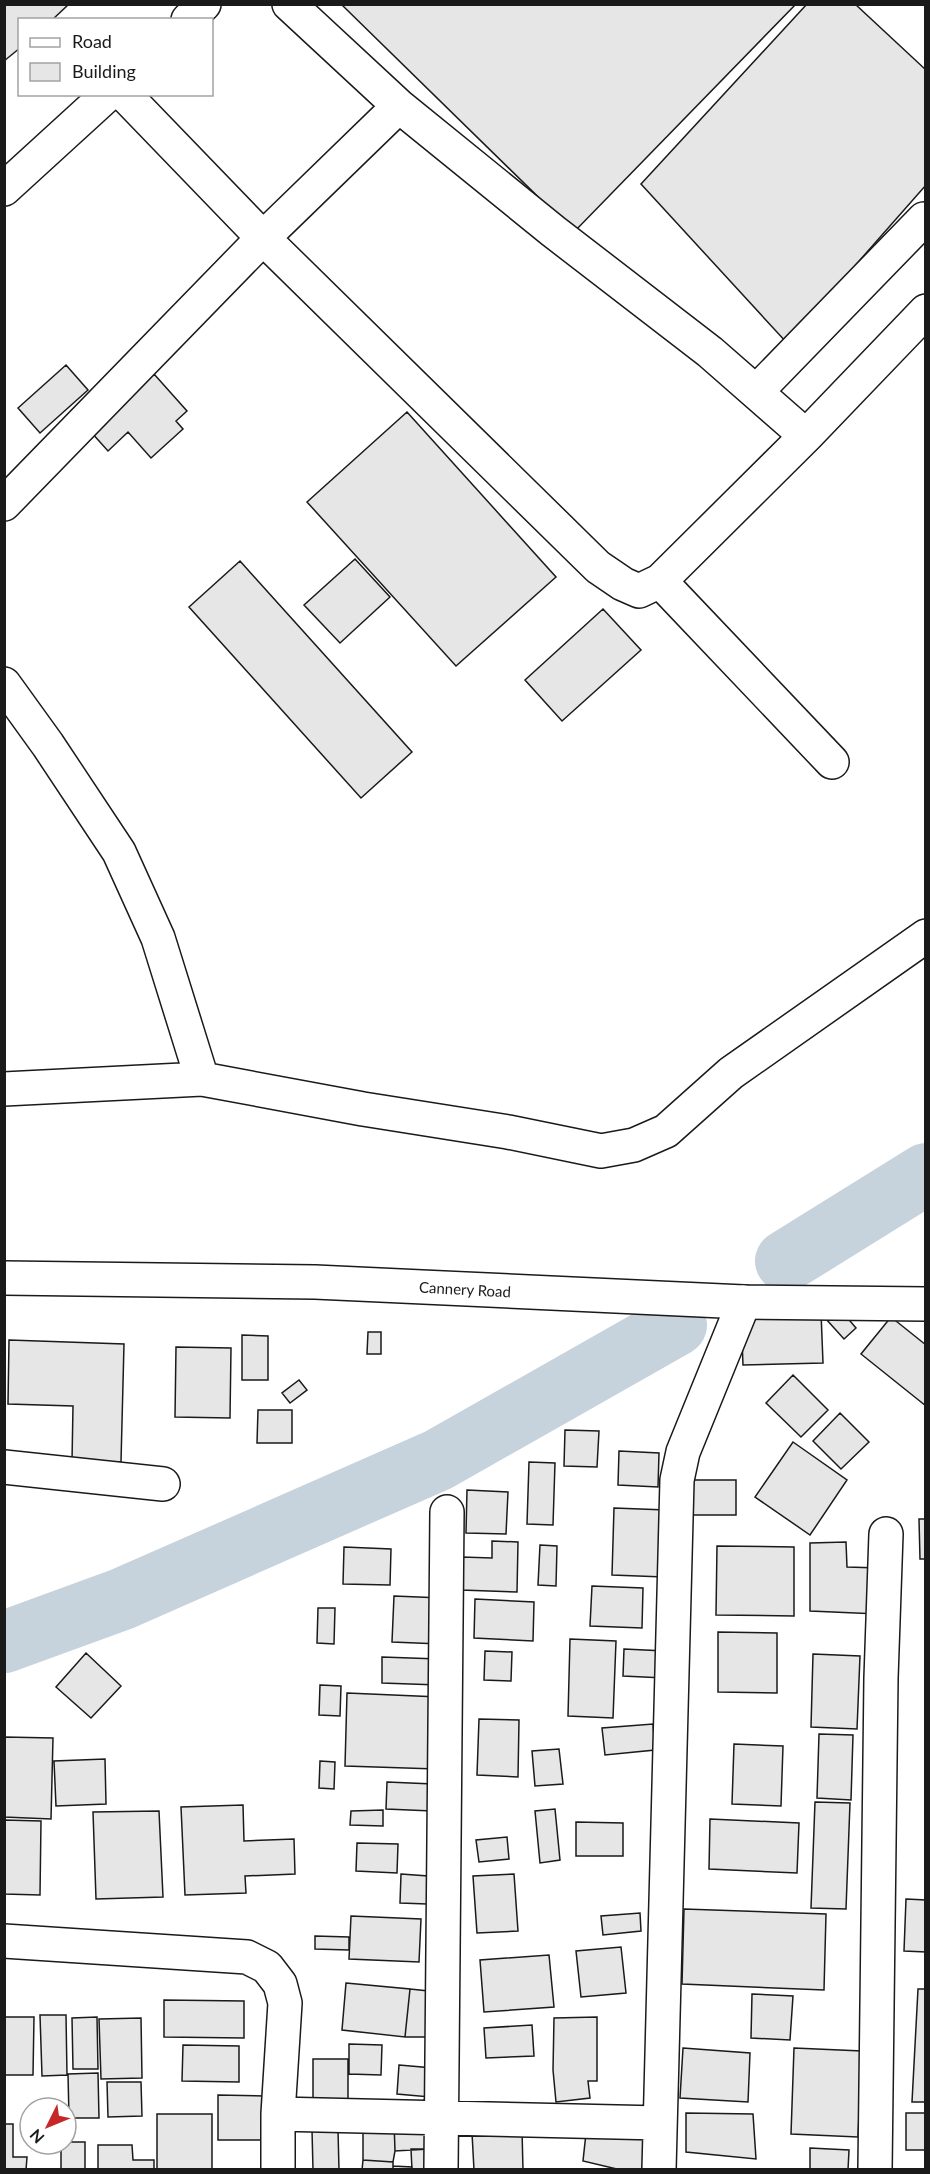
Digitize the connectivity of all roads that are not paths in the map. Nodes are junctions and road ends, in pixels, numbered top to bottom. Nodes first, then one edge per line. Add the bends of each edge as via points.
1 (204, 4) edge
2 (289, 4) edge
3 (190, 18) edge
4 (106, 96) edge
5 (126, 96) edge
6 (399, 106) junction
7 (4, 189) edge
8 (924, 219) edge
9 (263, 238) junction
10 (926, 311) edge
11 (756, 392) junction
12 (806, 436) junction
13 (4, 504) edge
14 (660, 581) junction
15 (4, 684) edge
16 (832, 762) dead end
17 (926, 936) edge
18 (202, 1079) junction
19 (4, 1089) edge
20 (4, 1278) edge
21 (744, 1302) junction
22 (926, 1304) edge
23 (4, 1467) edge
24 (163, 1484) dead end
25 (447, 1512) dead end
26 (886, 1534) dead end
27 (4, 1941) edge
28 (278, 2114) junction
29 (440, 2116) junction
30 (660, 2123) junction
31 (278, 2169) edge
32 (441, 2169) edge
33 (659, 2169) edge
34 (874, 2169) edge

1 - 3 street
2 - 6 street
4 - 7 street
5 - 9 street
6 - 9 street
6 - 11 street
8 - 11 street
9 - 13 street
9 - 14 street via 598,567 639,591
10 - 12 street
11 - 12 street
12 - 14 street
14 - 16 street
15 - 18 street via 119,852 158,938
17 - 18 street via 731,1073 666,1131 634,1145 601,1151
18 - 19 street
20 - 21 street, Cannery Road via 315,1282
21 - 22 street, Cannery Road
21 - 30 street via 683,1452 677,1480
23 - 24 street
25 - 29 street
26 - 34 street
27 - 28 street via 247,1957 267,1967 280,1984 285,2002
28 - 29 street
28 - 31 street
29 - 30 street
29 - 32 street
30 - 33 street

